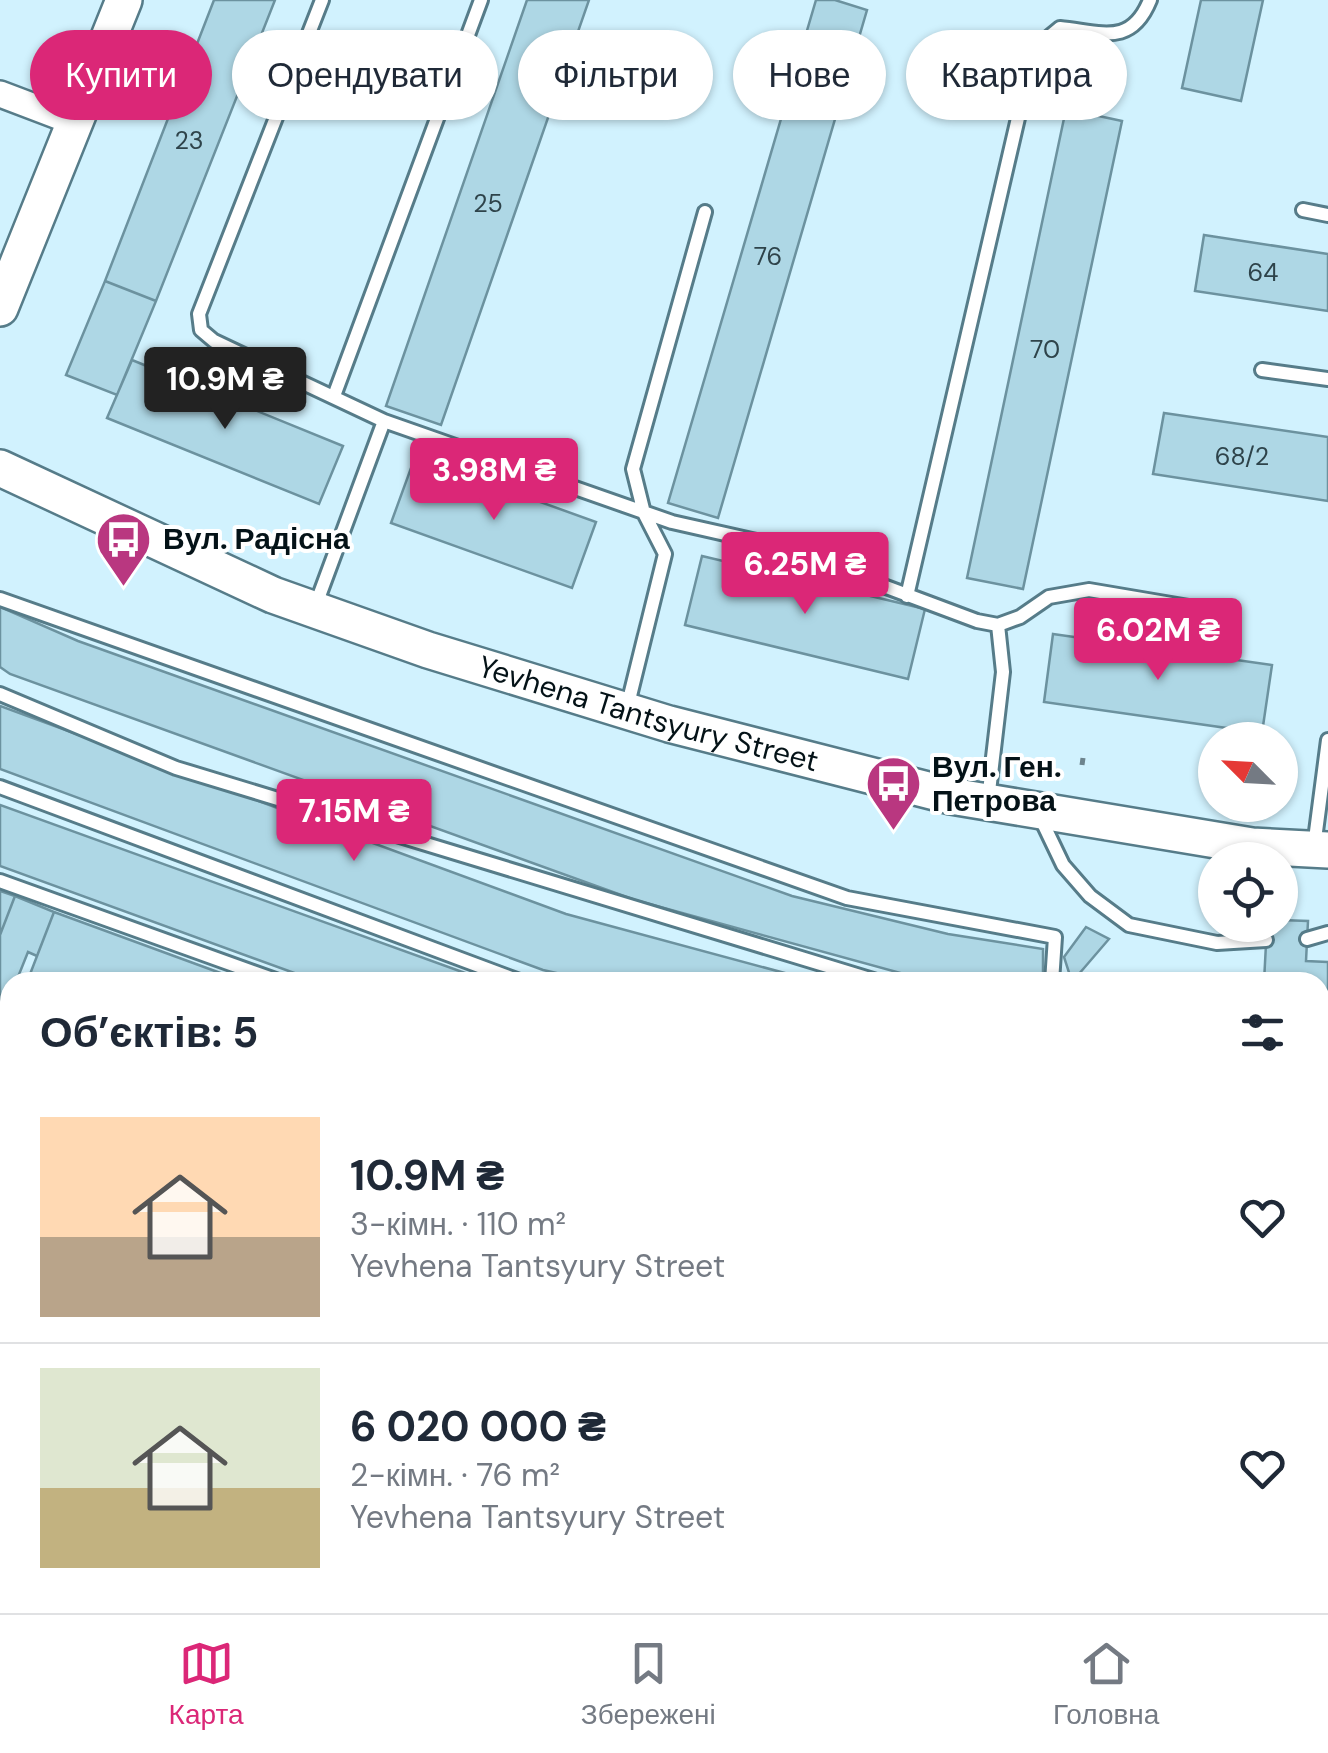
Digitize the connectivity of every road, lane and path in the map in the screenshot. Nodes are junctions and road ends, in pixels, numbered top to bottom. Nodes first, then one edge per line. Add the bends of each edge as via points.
1 (124, 0) edge
2 (322, 0) edge
3 (481, 0) edge
4 (1150, 0) edge
5 (0, 94) edge
6 (74, 122) junction
7 (1303, 210) dead end
8 (705, 212) dead end
9 (1328, 214) edge
10 (0, 308) edge
11 (1262, 370) dead end
12 (1328, 379) edge
13 (334, 396) junction
14 (384, 421) junction
15 (0, 468) edge
16 (644, 512) junction
17 (907, 596) junction
18 (0, 599) edge
19 (1201, 609) dead end
20 (314, 610) junction
21 (998, 625) junction
22 (0, 694) edge
23 (626, 711) junction
24 (1328, 740) edge
25 (0, 787) edge
26 (988, 802) junction
27 (1036, 810) junction
28 (1321, 850) edge
29 (0, 880) edge
30 (1328, 934) edge
31 (1198, 938) edge
32 (1307, 939) dead end
33 (253, 972) edge
34 (495, 972) edge
35 (847, 972) edge
36 (1053, 972) edge

1 - 6 street
2 - 13 lane via 199,314 201,330 214,342
3 - 13 lane
4 - 17 lane via 1133,27 1118,34 1060,28 1042,42 1028,75
5 - 6 street
6 - 10 street
7 - 9 lane
8 - 16 lane via 633,469
11 - 12 lane
13 - 14 lane
14 - 16 lane
14 - 20 lane
15 - 20 street, Yevhena Tantsyury Street
16 - 17 lane via 774,546
16 - 23 lane via 666,554
17 - 21 lane
18 - 36 lane via 847,898 1055,938
19 - 21 lane via 1090,590 1049,598
20 - 23 street, Yevhena Tantsyury Street
21 - 26 lane via 1003,672
22 - 35 lane via 176,768
23 - 26 street, Yevhena Tantsyury Street
24 - 28 lane
25 - 34 lane
26 - 27 street, Yevhena Tantsyury Street
27 - 28 street, Yevhena Tantsyury Street via 1252,846
27 - 31 lane via 1063,864 1090,896 1129,925
29 - 33 lane
30 - 32 lane

